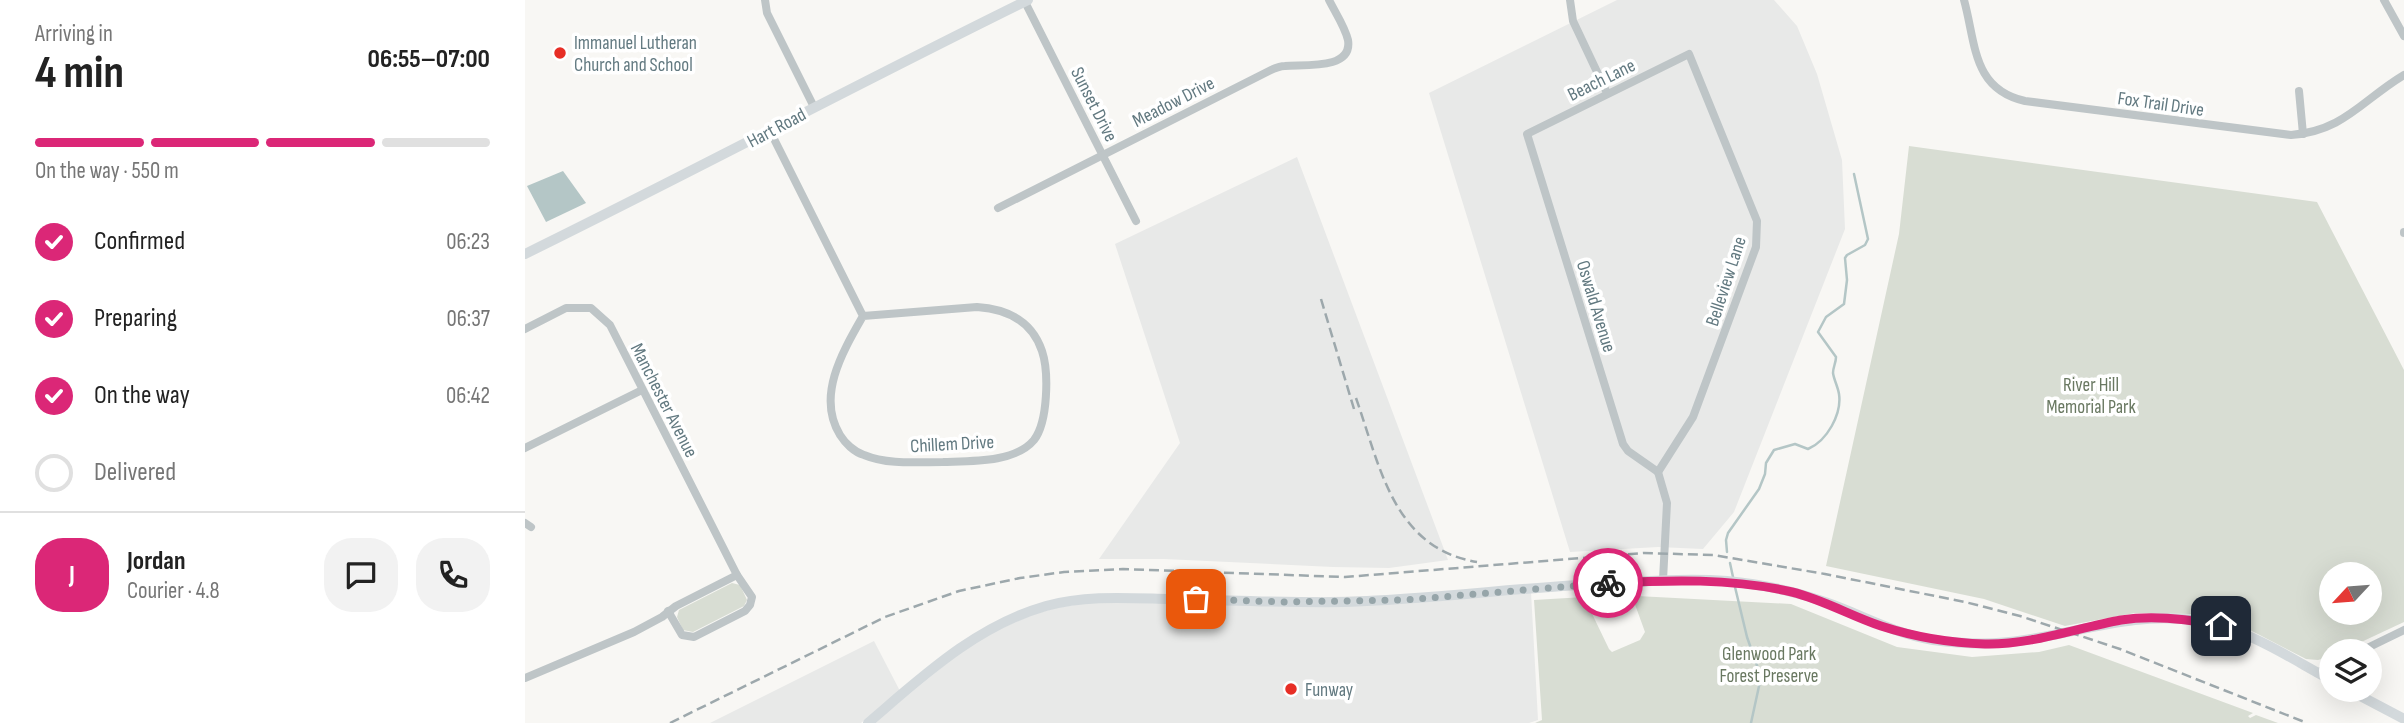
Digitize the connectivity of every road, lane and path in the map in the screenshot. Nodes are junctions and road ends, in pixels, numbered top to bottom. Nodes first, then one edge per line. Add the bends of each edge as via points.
1 (765, 0) edge
2 (1329, 0) edge
3 (1570, 0) edge
4 (1964, 0) edge
5 (2384, 0) edge
6 (1026, 1) edge
7 (2404, 36) edge
8 (1689, 54) joint
9 (2404, 75) edge
10 (2299, 91) dead end
11 (1607, 93) junction
12 (814, 107) junction
13 (770, 131) junction
14 (1527, 134) joint
15 (2303, 134) junction
16 (1102, 153) junction
17 (998, 208) dead end
18 (1136, 221) dead end
19 (525, 254) edge
20 (863, 316) junction
21 (525, 329) edge
22 (642, 390) junction
23 (525, 447) edge
24 (1658, 472) junction
25 (737, 575) junction
26 (1663, 580) junction
27 (669, 611) junction
28 (2404, 630) edge
29 (2382, 641) edge
30 (2317, 673) edge
31 (525, 678) edge
32 (2372, 702) edge
33 (2404, 719) edge
34 (868, 723) edge

1 - 12 street via 767,13
2 - 16 street, Meadow Drive via 1348,39 1343,55 1308,67 1278,67
3 - 11 street via 1573,21
4 - 15 street, Fox Trail Drive via 1983,73 2007,96
5 - 7 street
6 - 12 main road, Hart Road
6 - 16 street, Sunset Drive
8 - 11 street, Beach Lane
8 - 24 street, Belleview Lane via 1757,221 1758,235 1693,417
9 - 15 street, Fox Trail Drive via 2341,121
10 - 15 street
11 - 14 street, Beach Lane
12 - 13 main road, Hart Road
13 - 19 main road, Hart Road
13 - 20 street
14 - 24 street, Oswald Avenue via 1623,444
16 - 17 street, Meadow Drive
16 - 18 street, Sunset Drive
20 - 20 street, Chillem Drive via 977,307 1011,313 1025,323 1046,366 1044,410 1034,440 1010,454 978,460 894,461 861,455 836,427 830,394
21 - 22 street, Manchester Avenue via 566,308 591,308 610,325
22 - 23 street
22 - 25 street, Manchester Avenue
24 - 26 street via 1667,503
25 - 27 street
25 - 27 street, Manchester Avenue via 751,597 745,611 690,638 679,632
26 - 30 main road via 1728,581 1791,592 1827,602 1880,626 1932,640 1986,644 2123,620 2201,622 2264,643
26 - 34 main road via 1368,601 1075,600 1013,618 973,639
27 - 31 street via 634,632
28 - 29 street
32 - 33 main road

